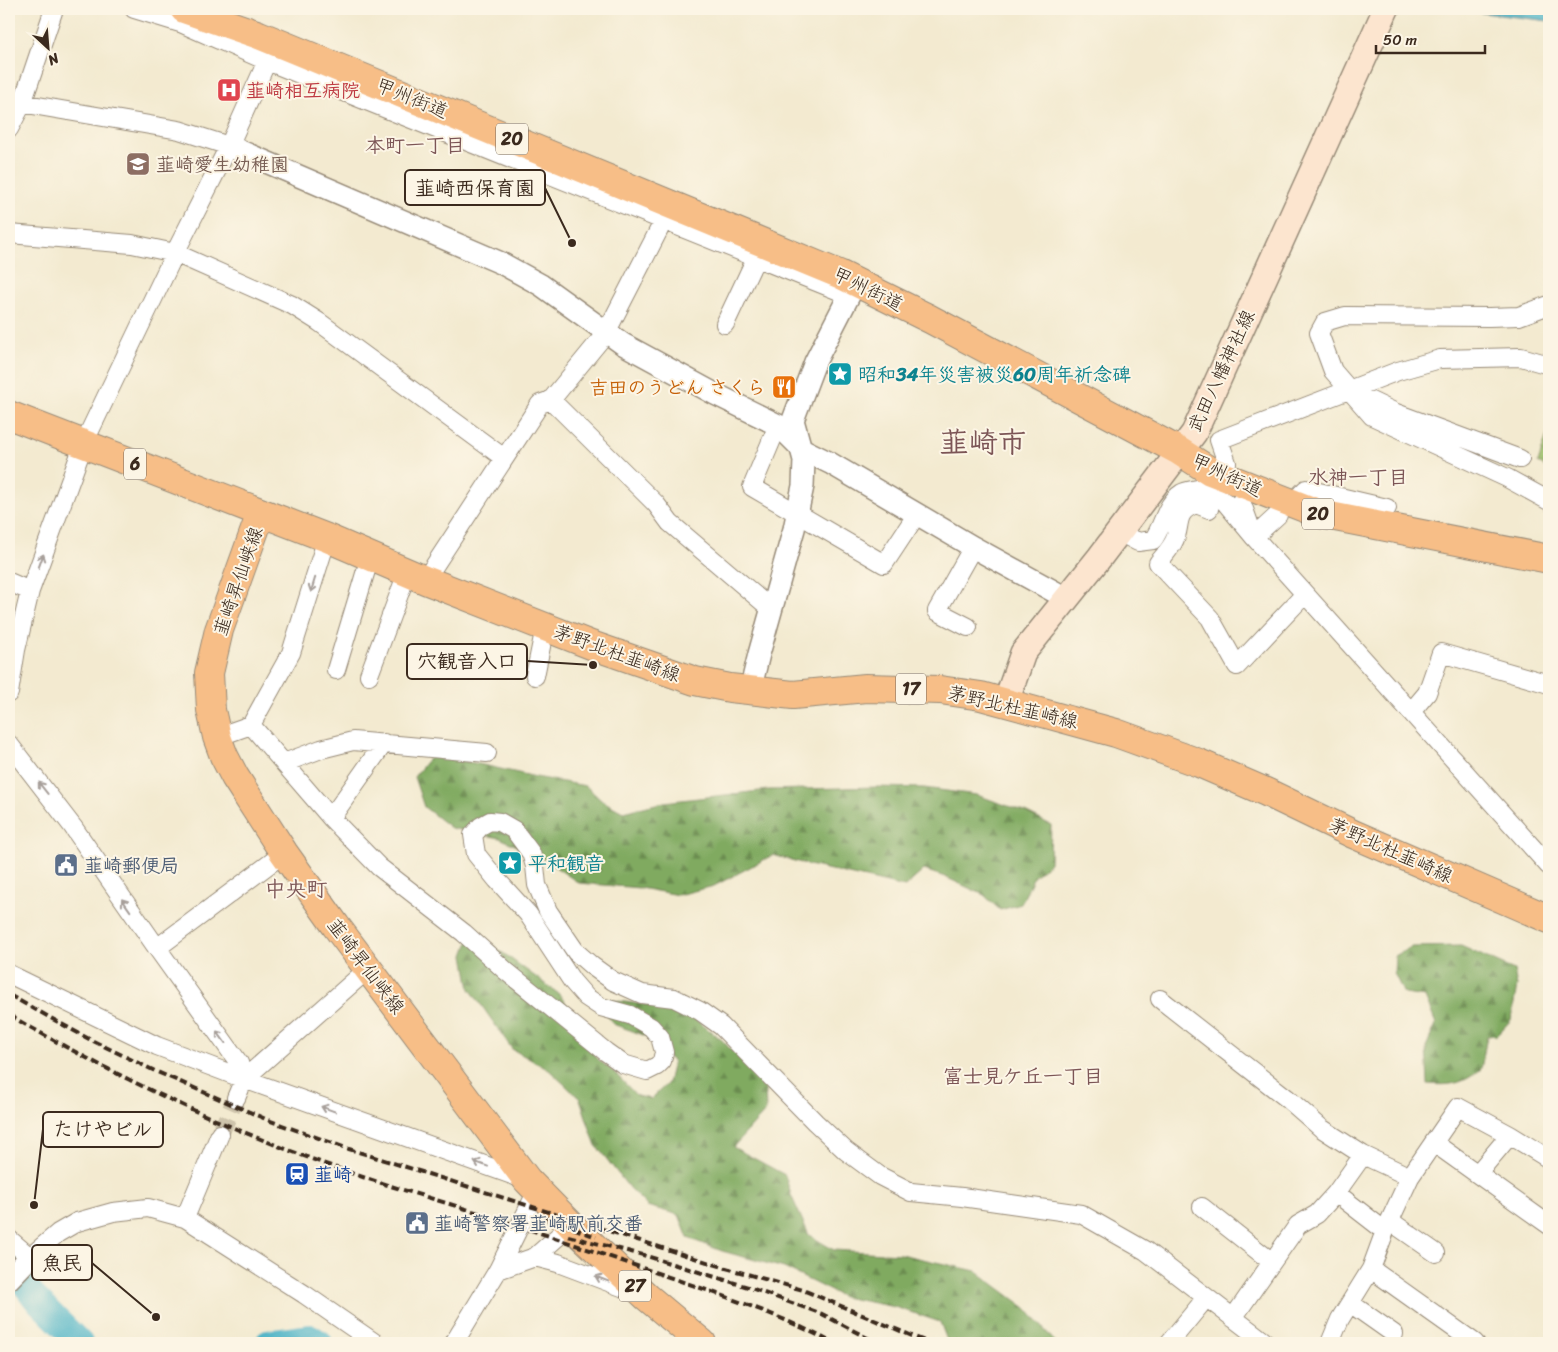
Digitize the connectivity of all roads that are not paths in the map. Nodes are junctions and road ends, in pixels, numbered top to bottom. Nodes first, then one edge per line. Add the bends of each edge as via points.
1 (54, 9) edge
2 (134, 9) edge
3 (184, 9) edge
4 (1386, 9) edge
5 (267, 61) junction
6 (15, 102) edge
7 (9, 129) edge
8 (229, 146) junction
9 (664, 220) junction
10 (9, 234) edge
11 (176, 253) junction
12 (756, 258) junction
13 (853, 288) junction
14 (1549, 305) edge
15 (725, 324) dead end
16 (606, 333) junction
17 (1549, 365) edge
18 (1349, 391) junction
19 (551, 400) junction
20 (9, 416) edge
21 (778, 425) junction
22 (1186, 442) junction
23 (84, 443) junction
24 (802, 449) junction
25 (504, 458) junction
26 (1520, 459) dead end
27 (1227, 463) dead end
28 (1301, 494) dead end
29 (1241, 501) dead end
30 (1549, 501) edge
31 (1387, 508) dead end
32 (1209, 509) dead end
33 (798, 512) junction
34 (261, 513) junction
35 (917, 514) junction
36 (1278, 515) dead end
37 (1172, 517) junction
38 (1119, 532) junction
39 (1254, 537) junction
40 (327, 538) junction
41 (973, 547) junction
42 (370, 557) junction
43 (1549, 559) edge
44 (416, 577) junction
45 (9, 582) edge
46 (30, 590) junction
47 (1305, 594) junction
48 (1066, 598) junction
49 (771, 609) junction
50 (546, 627) junction
51 (968, 627) dead end
52 (336, 670) dead end
53 (369, 675) dead end
54 (535, 676) dead end
55 (1549, 684) edge
56 (750, 691) junction
57 (9, 693) edge
58 (1006, 702) junction
59 (1411, 712) junction
60 (251, 725) junction
61 (217, 737) junction
62 (384, 743) junction
63 (9, 744) edge
64 (487, 752) dead end
65 (284, 763) junction
66 (330, 818) junction
67 (284, 853) junction
68 (1549, 866) edge
69 (1549, 919) edge
70 (156, 948) junction
71 (368, 970) junction
72 (9, 974) edge
73 (1160, 999) dead end
74 (244, 1079) junction
75 (236, 1098) tunnel mouth
76 (220, 1134) tunnel mouth
77 (1510, 1135) junction
78 (1434, 1143) junction
79 (1363, 1154) junction
80 (1549, 1159) edge
81 (1478, 1174) junction
82 (1410, 1177) junction
83 (532, 1185) junction
84 (1336, 1193) junction
85 (1202, 1207) dead end
86 (185, 1218) junction
87 (1547, 1218) edge
88 (571, 1225) junction
89 (1387, 1226) junction
90 (9, 1239) edge
91 (1436, 1253) dead end
92 (30, 1256) junction
93 (535, 1257) junction
94 (1272, 1262) junction
95 (1371, 1269) junction
96 (498, 1270) junction
97 (9, 1278) edge
98 (647, 1297) junction
99 (1206, 1298) junction
100 (1350, 1302) junction
101 (1233, 1318) junction
102 (1394, 1334) dead end
103 (374, 1343) edge
104 (454, 1343) edge
105 (702, 1343) edge
106 (1168, 1343) edge
107 (1266, 1343) edge
108 (1330, 1343) edge
109 (1475, 1343) edge

1 - 6 street
2 - 5 street via 183,24
3 - 13 main road, 甲州街道 / 20 via 259,35
4 - 22 main road, 武田八幡神社線
5 - 8 street
5 - 9 street
6 - 7 street
6 - 8 street via 179,130
8 - 11 street
8 - 16 street via 501,263 540,285
9 - 12 street
9 - 16 street
10 - 11 street via 132,244
11 - 23 street
11 - 25 street via 292,306 319,322
12 - 13 street
12 - 15 street
13 - 22 main road, 甲州街道 / 20 via 930,319
13 - 24 street via 815,362 793,420
14 - 18 street via 1519,316 1345,316 1325,322 1319,333 1324,349 1333,371
16 - 19 street
16 - 21 street
17 - 18 street via 1522,357 1440,359 1398,371
18 - 26 street via 1396,413
18 - 27 street via 1219,440
18 - 30 street via 1372,416 1507,478
19 - 25 street via 540,404
19 - 49 street via 656,504 670,523
20 - 23 main road, 6
21 - 24 street
21 - 33 street via 752,487
22 - 38 main road, 武田八幡神社線
22 - 43 main road, 甲州街道 / 20 via 1210,471 1320,514
23 - 34 main road, 6
46 -> 23 street
24 - 33 street via 803,486
24 - 35 street
25 - 44 street
28 - 31 street via 1306,490
29 - 39 street
32 - 37 street via 1196,504
33 - 35 street via 884,564
33 - 49 street
34 - 40 main road, 茅野北杜韮崎線 / 17
34 - 61 main road, 韮崎昇仙峡線 / 27 via 219,630 210,673 211,710
35 - 41 street
36 - 39 street
37 - 38 street via 1153,540 1138,542
37 - 39 street via 1169,504 1183,492 1201,488 1225,502
37 - 47 street via 1178,531 1173,544 1158,563 1210,618 1237,666
38 - 48 main road, 武田八幡神社線
39 - 47 street
40 - 42 main road, 茅野北杜韮崎線 / 17
40 -> 60 street via 291,653
41 - 48 street
41 - 51 street via 938,611
42 - 44 main road, 茅野北杜韮崎線 / 17
42 - 52 street
44 - 50 main road, 茅野北杜韮崎線 / 17
44 - 53 street
45 - 46 street
46 - 57 street
47 - 59 street
48 - 58 main road, 武田八幡神社線 via 1023,653
49 - 56 street
50 - 54 street
50 - 56 main road, 茅野北杜韮崎線 / 17 via 695,681
55 - 59 street via 1441,653 1426,693
56 - 58 main road, 茅野北杜韮崎線 / 17 via 794,695 866,688 932,690
58 - 69 main road, 茅野北杜韮崎線 / 17 via 1116,733 1198,764
59 - 68 street
60 - 61 street
60 - 65 street
61 - 67 main road, 韮崎昇仙峡線 / 27 via 235,777
62 - 64 street
62 - 65 street via 353,741
62 - 66 street
70 -> 63 street via 73,827
65 - 66 street
66 - 99 street via 379,867 464,933 606,1052 634,1068 647,1071 658,1066 664,1052 655,1031 630,1015 601,1007 586,996 572,981 528,914 476,854 473,836 490,821 500,822 514,830 531,853 540,896 576,952 613,980 642,994 674,998 721,1026 814,1122 880,1176 911,1192 1081,1214 1146,1251
67 - 70 street
67 - 71 main road, 韮崎昇仙峡線 / 27
74 -> 70 street via 239,1062
71 - 74 street
71 - 83 main road, 韮崎昇仙峡線 / 27
72 - 74 street via 157,1046
73 - 79 street via 1321,1128
74 - 75 street
83 -> 74 street
76 - 86 street
77 - 78 street via 1458,1107
77 - 80 street
77 - 81 street
78 - 81 street
78 - 82 street
79 - 82 street
79 - 84 street
81 - 87 street
82 - 89 street
83 - 88 main road, 韮崎昇仙峡線 / 27
83 - 96 street
84 - 89 street
84 - 94 street via 1317,1214 1298,1224
85 - 94 street
86 - 92 street via 148,1208 112,1212 77,1222
86 - 103 street
88 - 93 street
88 - 98 main road, 韮崎昇仙峡線 / 27
89 - 91 street
89 - 95 street
90 - 92 street
92 - 97 street
93 - 96 street
98 -> 93 street via 558,1262
94 - 101 street
95 - 100 street
95 - 109 street
96 - 104 street
98 - 105 main road, 韮崎昇仙峡線 / 27
99 - 101 street
99 - 106 street
100 - 102 street
100 - 108 street
101 - 107 street

